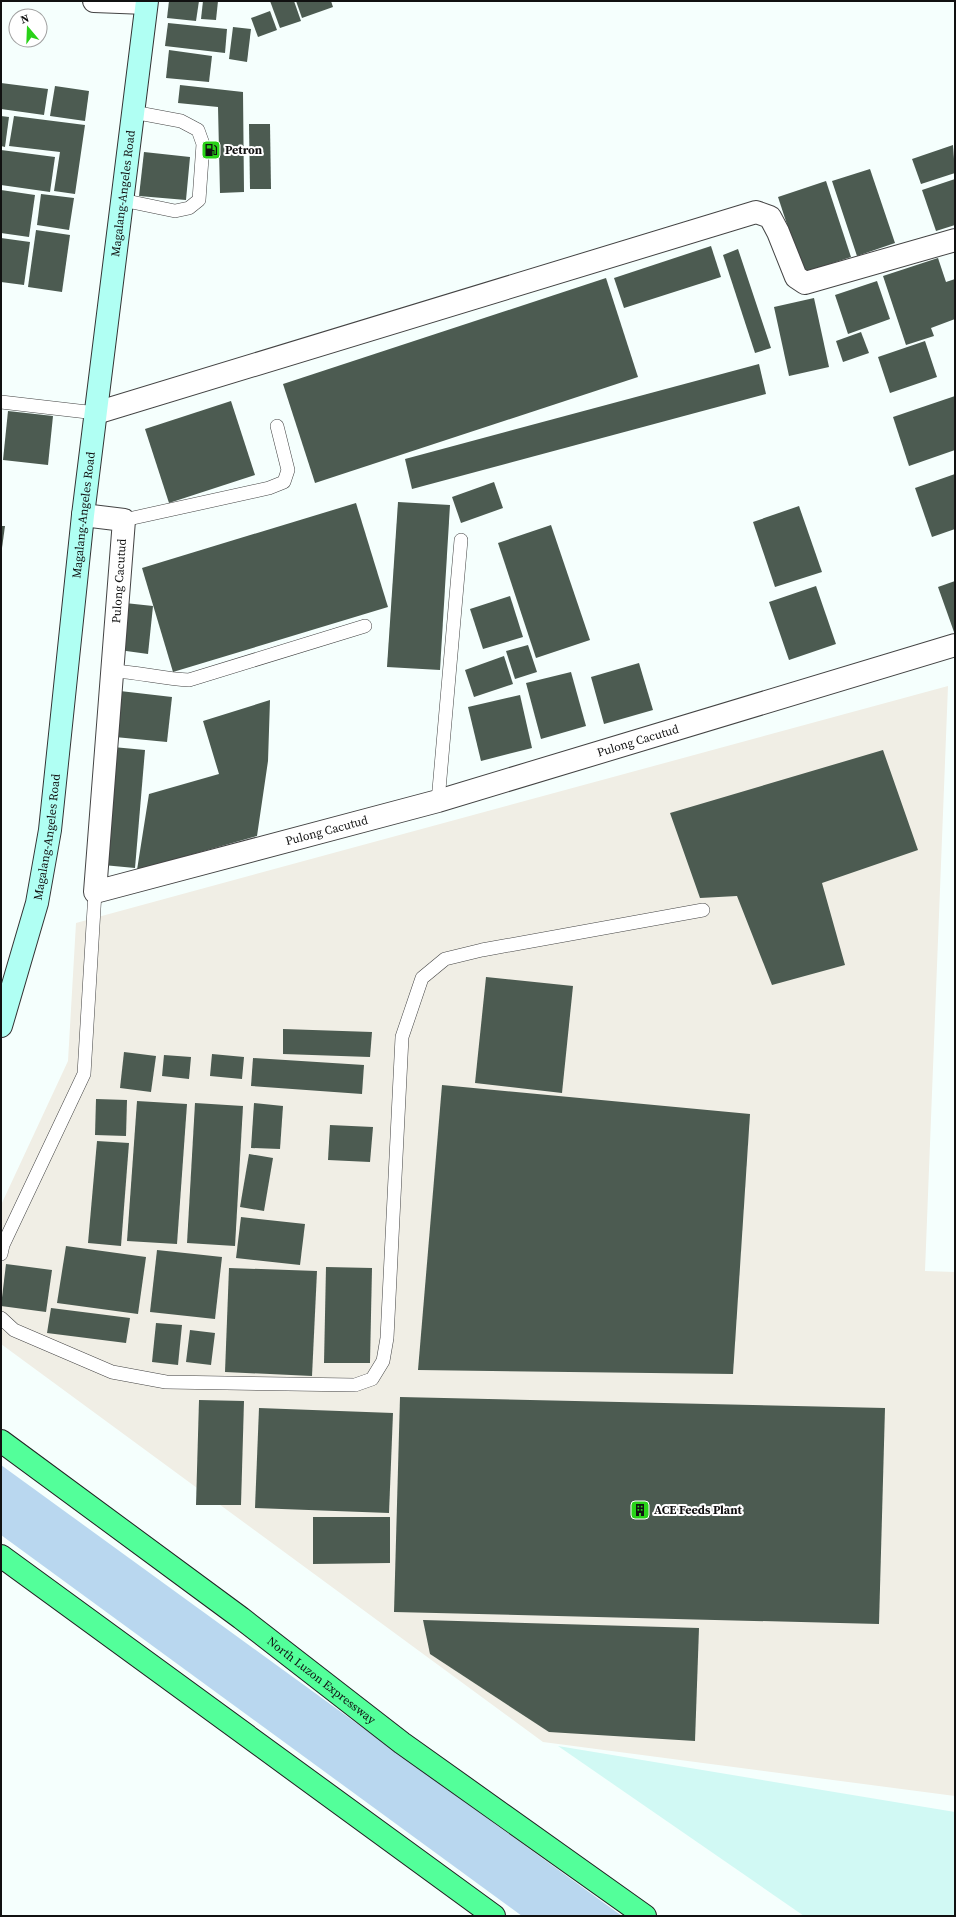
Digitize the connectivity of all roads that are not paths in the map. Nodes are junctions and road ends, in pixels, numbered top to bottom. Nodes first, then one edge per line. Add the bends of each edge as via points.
1 (94, 1) edge
2 (146, 2) edge
3 (133, 112) junction
4 (122, 200) junction
5 (955, 240) edge
6 (1, 402) edge
7 (96, 413) junction
8 (277, 426) dead end
9 (83, 515) junction
10 (124, 520) junction
11 (460, 540) dead end
12 (365, 626) dead end
13 (955, 646) edge
14 (113, 671) junction
15 (438, 801) junction
16 (95, 892) junction
17 (703, 910) dead end
18 (1, 1026) edge
19 (1, 1254) edge
20 (1, 1318) edge
21 (1, 1441) edge
22 (1, 1556) edge
23 (494, 1916) edge
24 (646, 1916) edge

1 - 2 street
2 - 3 main road, Magalang-Angeles Road
3 - 4 main road, Magalang-Angeles Road
3 - 4 lane via 181,122 198,130 203,144 199,200 189,208 175,211
4 - 7 main road, Magalang-Angeles Road
5 - 7 street via 805,283 796,277 770,217 756,212
6 - 7 lane
7 - 9 main road, Magalang-Angeles Road
8 - 10 lane via 288,470 284,482 268,488
9 - 10 street
9 - 18 main road, Magalang-Angeles Road via 50,830 37,903
10 - 14 street, Pulong Cacutud
11 - 15 lane
12 - 14 lane via 189,680
13 - 15 street, Pulong Cacutud
14 - 16 street, Pulong Cacutud
15 - 16 street, Pulong Cacutud
16 - 19 lane via 84,1074
17 - 20 lane via 445,958 422,978 402,1037 387,1338 384,1361 372,1379 355,1385 166,1382 112,1372 14,1330
21 - 24 highway, North Luzon Expressway via 241,1618 402,1743
22 - 23 highway

